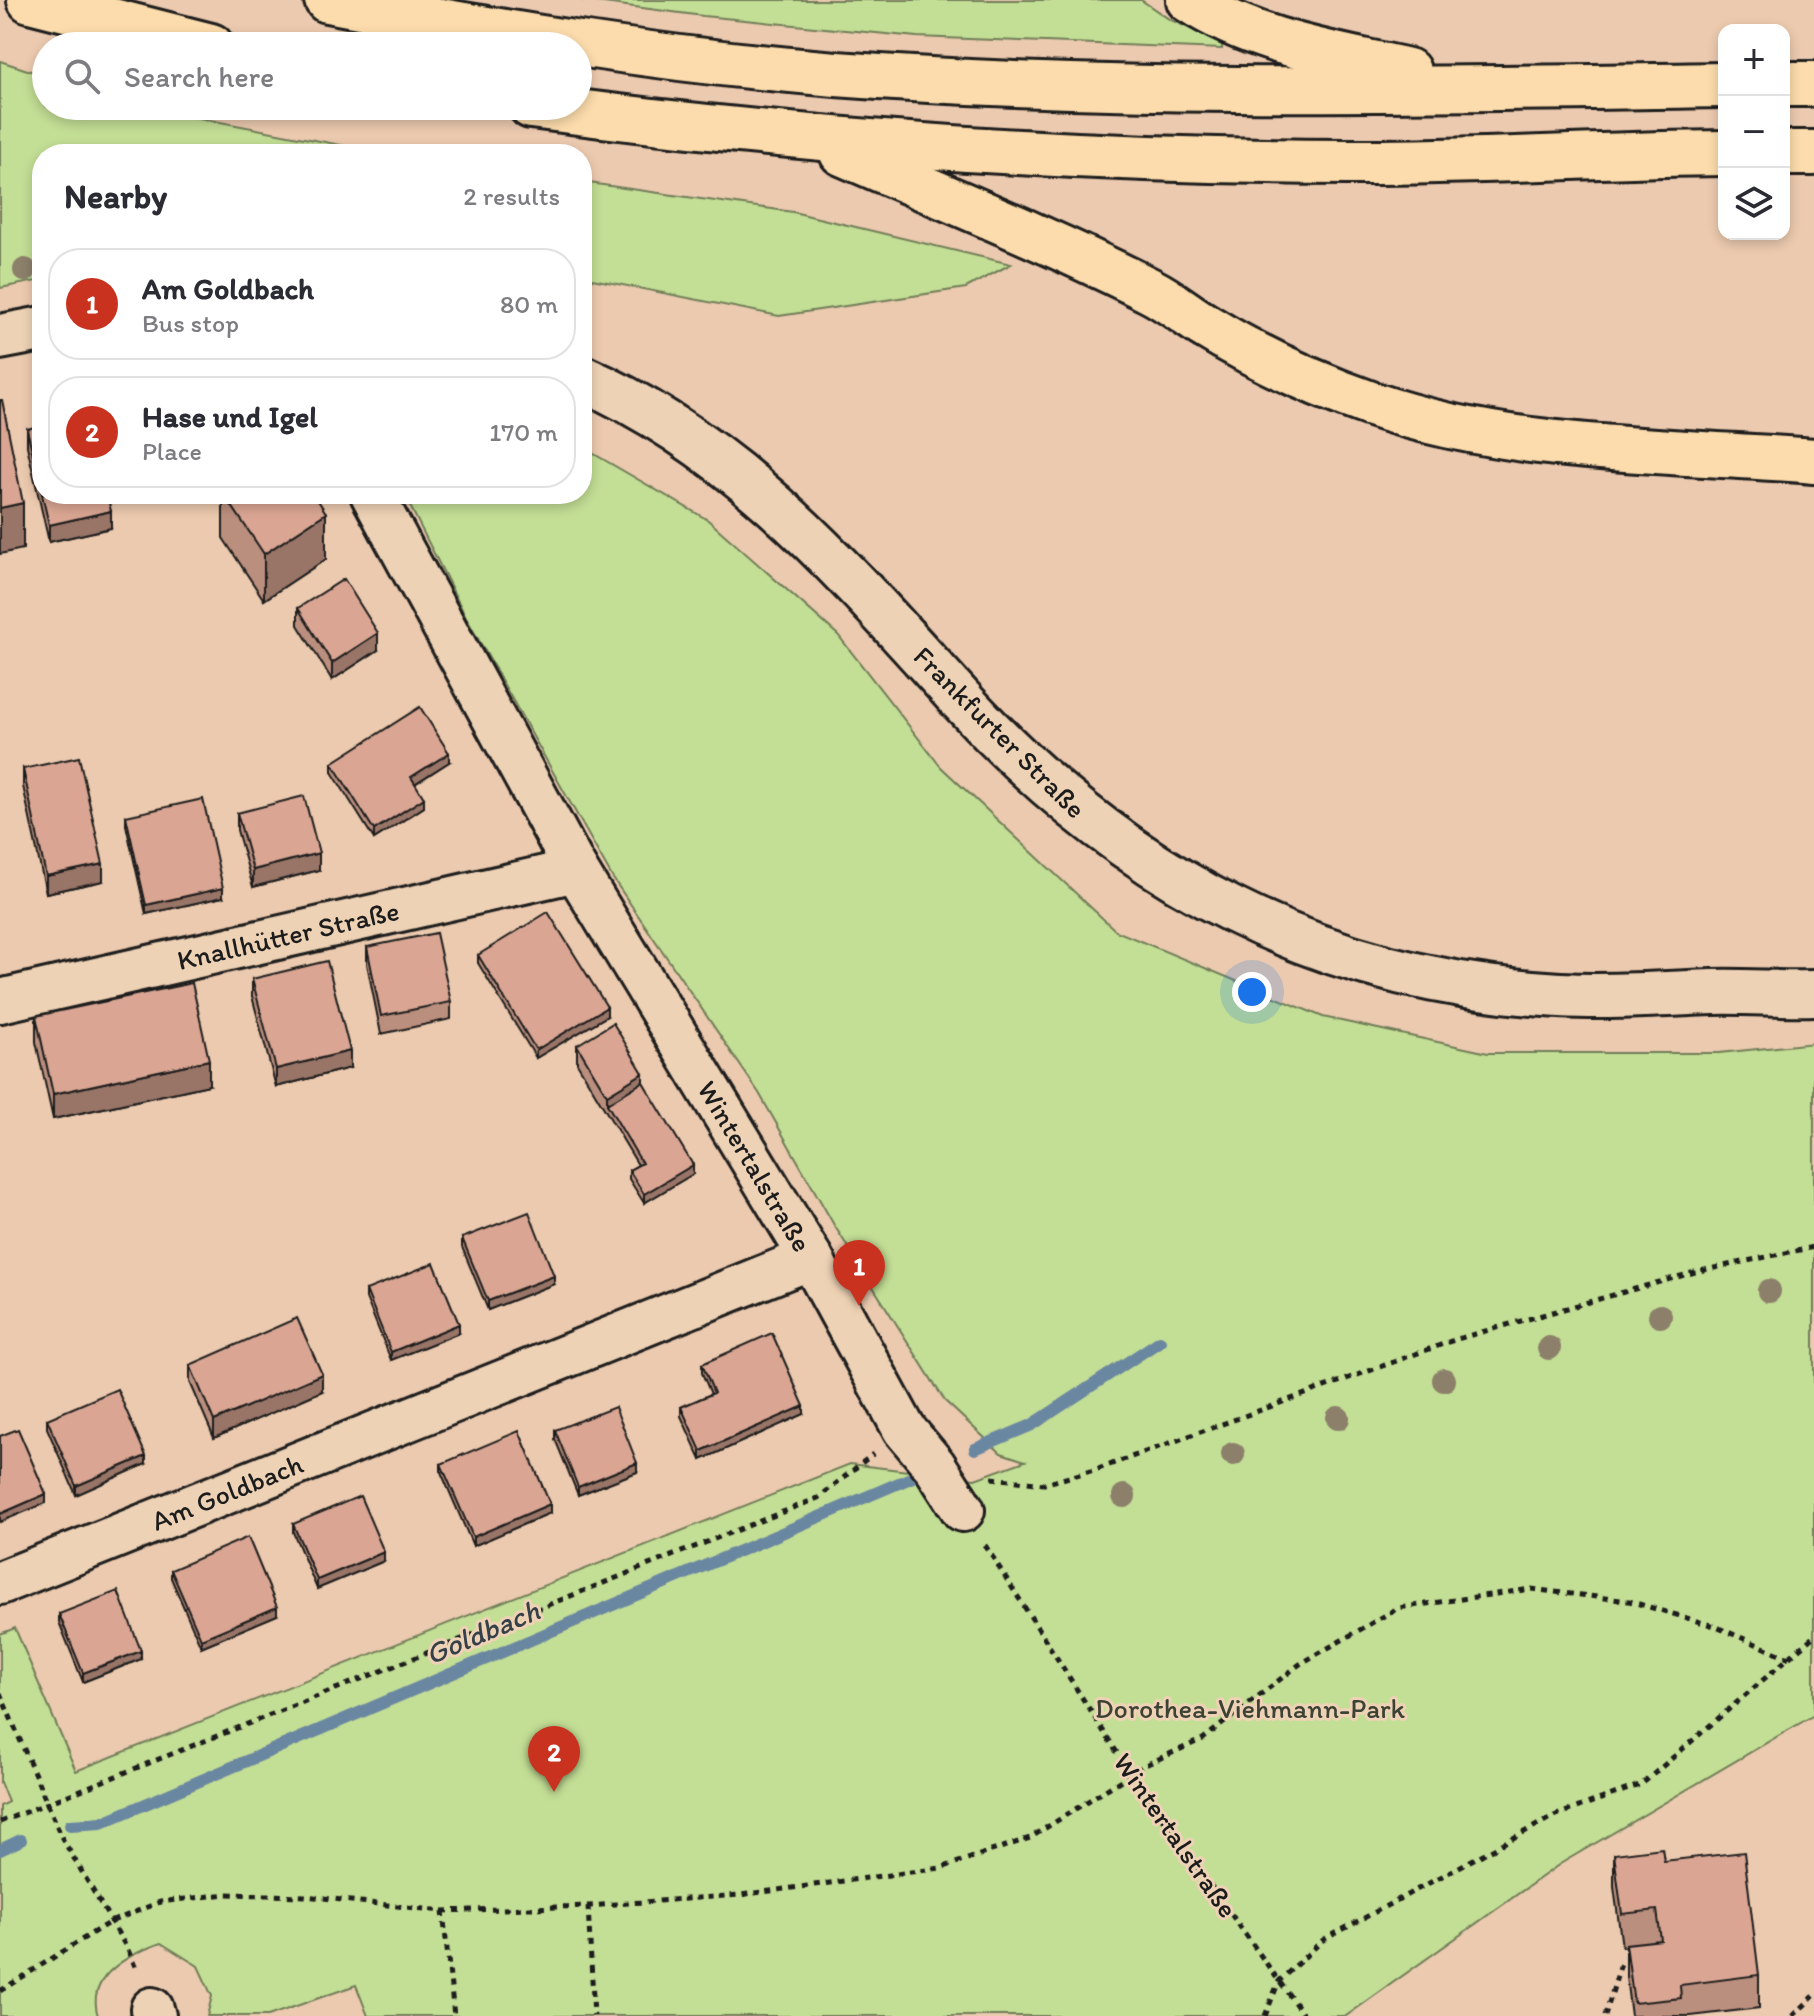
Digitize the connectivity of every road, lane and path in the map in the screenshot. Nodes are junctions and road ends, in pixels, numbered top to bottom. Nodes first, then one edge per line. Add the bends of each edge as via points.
1 (30, 0) edge
2 (327, 0) edge
3 (1189, 0) edge
4 (156, 32) edge
5 (508, 32) edge
6 (592, 46) edge
7 (1790, 84) edge
8 (1814, 84) edge
9 (1718, 85) edge
10 (1481, 88) junction
11 (592, 113) edge
12 (806, 138) junction
13 (1718, 153) edge
14 (1790, 153) edge
15 (1814, 153) edge
16 (32, 331) edge
17 (0, 337) edge
18 (592, 383) edge
19 (1814, 461) edge
20 (377, 504) edge
21 (576, 870) junction
22 (1814, 964) edge
23 (1716, 992) junction
24 (1814, 993) edge
25 (0, 1001) edge
26 (1814, 1247) edge
27 (811, 1258) junction
28 (904, 1429) junction
29 (934, 1465) junction
30 (963, 1510) joint
31 (0, 1583) edge
32 (1814, 1636) edge
33 (1789, 1658) junction
34 (0, 1693) edge
35 (1130, 1773) junction
36 (47, 1801) junction
37 (0, 1822) edge
38 (588, 1906) junction
39 (443, 1911) junction
40 (110, 1922) junction
41 (1621, 1963) dead end
42 (1279, 1981) junction
43 (0, 1991) edge
44 (1814, 1996) edge
45 (153, 2012) edge
46 (454, 2016) edge
47 (594, 2016) edge
48 (1265, 2016) edge
49 (1304, 2016) edge
50 (1605, 2016) edge
51 (1793, 2016) edge

1 - 4 highway
2 - 5 highway
3 - 10 highway via 1282,42
6 - 10 highway via 833,74 1068,87
7 - 8 highway
9 - 10 highway
11 - 12 highway
12 - 13 highway via 937,150 1351,162
12 - 19 highway via 1067,249 1156,294 1260,358 1373,405 1490,434 1633,450
14 - 15 highway
16 - 17 main road
18 - 23 main road, Frankfurter Straße via 655,415 773,500 1026,766 1130,851 1224,907 1344,957 1449,983 1562,995
20 - 21 street, Wintertalstraße
21 - 25 street, Knallhütter Straße
21 - 27 street, Wintertalstraße
22 - 23 main road
23 - 24 main road
26 - 29 path via 1695,1272 1457,1339 1044,1484
27 - 28 street, Wintertalstraße
27 - 31 street, Am Goldbach
28 - 29 street, Wintertalstraße
28 - 36 path via 818,1498
29 - 30 street, Wintertalstraße
30 - 35 path, Wintertalstraße
32 - 33 path
33 - 35 path via 1714,1626 1629,1601 1531,1589 1398,1608 1300,1664 1203,1739
33 - 42 path via 1642,1784 1554,1816 1323,1940
34 - 36 path
35 - 38 path via 1030,1838 941,1868 740,1895
35 - 42 path, Wintertalstraße
36 - 37 path
36 - 40 path
38 - 39 path
38 - 47 path
39 - 40 path via 305,1896 227,1894 160,1902
39 - 46 path
40 - 43 path
40 - 45 path via 128,1950
41 - 50 path
42 - 48 path
42 - 49 path, Wintertalstraße
44 - 51 path

